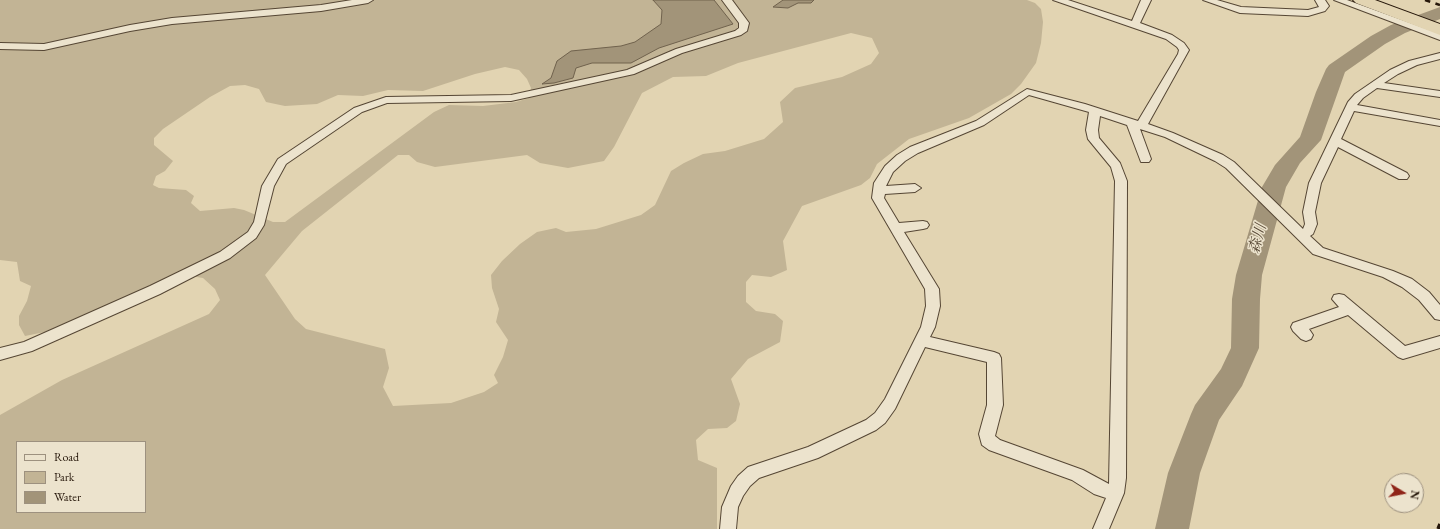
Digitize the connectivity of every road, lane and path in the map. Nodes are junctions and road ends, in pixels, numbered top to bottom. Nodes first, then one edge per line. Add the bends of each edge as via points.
1 (368, 0) edge
2 (727, 0) edge
3 (1058, 0) edge
4 (1146, 0) edge
5 (1208, 0) edge
6 (1320, 0) edge
7 (1339, 0) edge
8 (1361, 0) edge
9 (1135, 25) junction
10 (1435, 31) edge
11 (1440, 37) edge
12 (0, 46) edge
13 (1440, 56) edge
14 (1375, 85) junction
15 (1440, 94) edge
16 (1350, 107) junction
17 (1095, 111) junction
18 (1440, 123) edge
19 (1137, 125) junction
20 (1334, 140) junction
21 (1145, 159) dead end
22 (1403, 176) dead end
23 (915, 188) dead end
24 (879, 190) junction
25 (923, 225) dead end
26 (896, 228) junction
27 (1298, 231) junction
28 (1440, 315) edge
29 (1306, 335) dead end
30 (922, 341) junction
31 (1440, 342) edge
32 (0, 354) edge
33 (1116, 493) junction
34 (728, 529) edge
35 (1101, 529) edge

1 - 12 street via 321,8 172,21 44,47
2 - 32 street via 744,24 744,29 679,51 630,72 511,98 386,100 358,110 282,162 268,186 260,222 252,234 231,252 155,290 33,344
3 - 9 street
4 - 9 street
5 - 6 street via 1240,10 1308,13 1322,9 1324,6
7 - 10 street via 1401,23
8 - 10 highway
9 - 19 street via 1175,40 1184,50
10 - 11 street
13 - 14 street via 1402,68
14 - 15 street
14 - 16 street via 1359,96
16 - 18 street
16 - 20 street
17 - 19 street
17 - 24 street via 1026,92 980,123 937,139 901,158 880,183
17 - 33 street via 1092,130 1094,138 1116,166 1121,182
19 - 21 street
19 - 27 street via 1174,137 1230,165
20 - 22 street
20 - 27 street via 1315,183 1309,212 1309,231
23 - 24 street
24 - 26 street via 878,198
25 - 26 street
26 - 30 street via 932,289 933,306
27 - 28 street via 1318,251 1388,274 1407,283 1424,296
29 - 31 street via 1298,327 1344,304 1403,353
30 - 33 street via 994,358 995,405 987,434 988,440 995,445 1077,475 1100,489
30 - 34 street via 890,404 880,418 812,454 754,472 736,491 730,507
33 - 35 street

